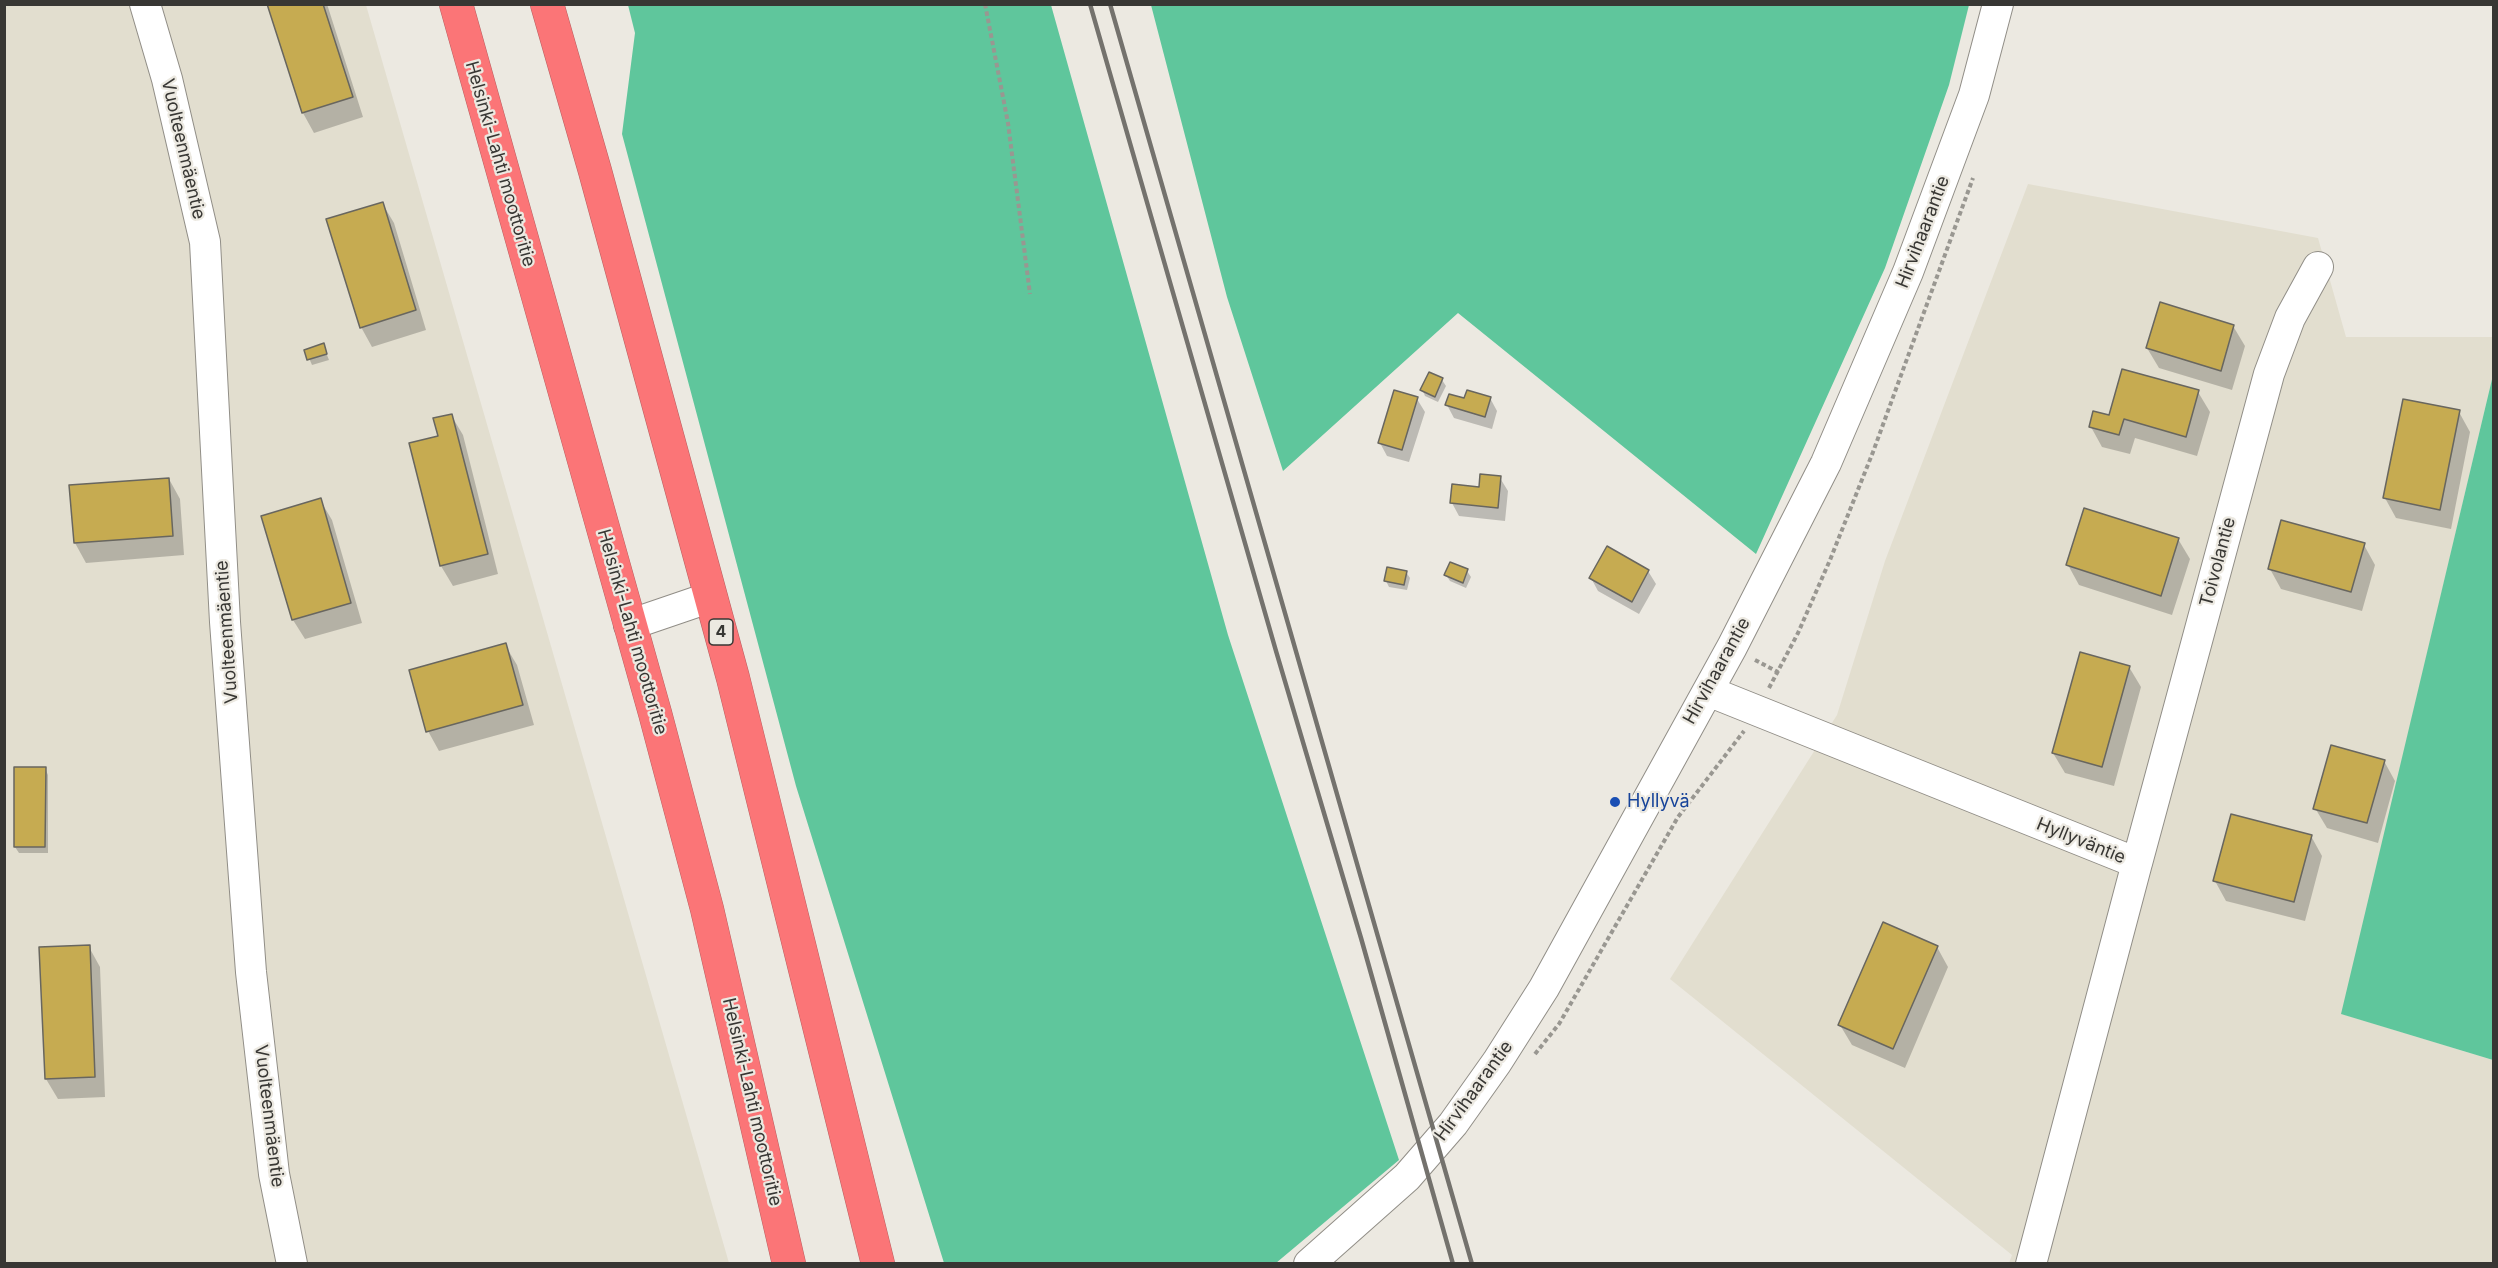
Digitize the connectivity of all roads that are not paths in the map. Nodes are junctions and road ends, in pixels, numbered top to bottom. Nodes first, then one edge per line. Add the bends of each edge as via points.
1 (145, 4) edge
2 (456, 4) edge
3 (547, 4) edge
4 (1998, 4) edge
5 (2318, 267) dead end
6 (711, 597) junction
7 (629, 625) junction
8 (1708, 691) junction
9 (2137, 863) junction
10 (292, 1263) edge
11 (789, 1263) edge
12 (878, 1263) edge
13 (1309, 1263) edge
14 (2031, 1263) edge

1 - 10 street, Vuolteenmäentie via 206,242 225,622 251,972 274,1174
2 - 7 highway, Helsinki-Lahti moottoritie
3 - 6 highway, 4
4 - 8 street, Hirvihaarantie via 1974,95 1908,272 1821,473
5 - 9 street, Toivolantie via 2290,318 2269,374
6 - 7 street
6 - 12 highway, 4
7 - 11 highway, Helsinki-Lahti moottoritie via 706,909
8 - 9 street, Hyllyväntie
8 - 13 street, Hirvihaarantie via 1544,988 1491,1071 1454,1124 1407,1177
9 - 14 street, Hyllyväntie

